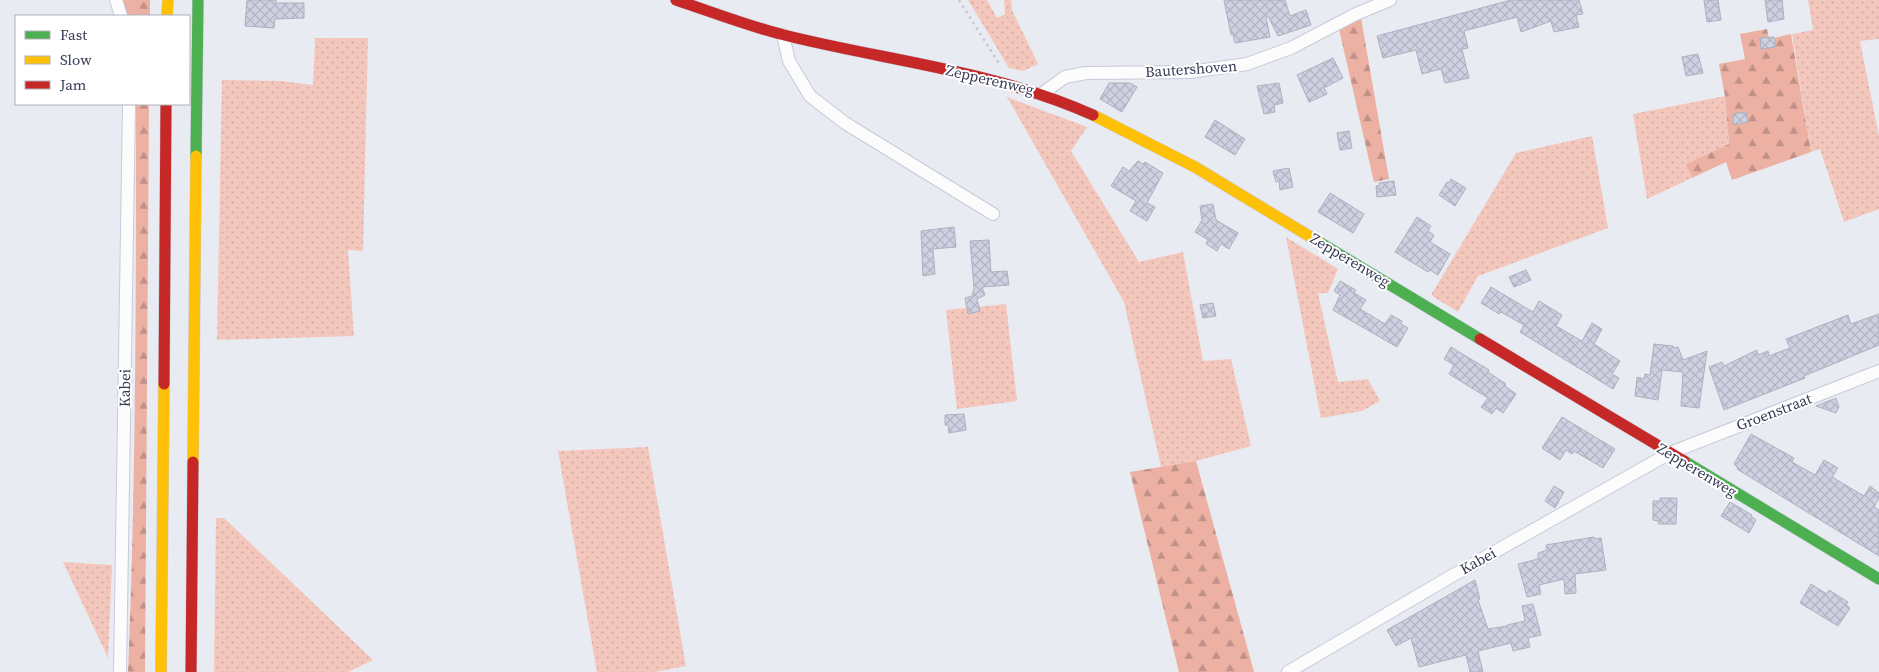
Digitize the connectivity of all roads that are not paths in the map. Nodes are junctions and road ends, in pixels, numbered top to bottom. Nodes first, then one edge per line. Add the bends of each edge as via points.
1 (116, 0) edge
2 (168, 0) edge
3 (198, 0) edge
4 (676, 0) edge
5 (1390, 0) edge
6 (121, 15) edge
7 (168, 15) edge
8 (783, 35) junction
9 (1043, 93) junction
10 (130, 105) edge
11 (166, 105) edge
12 (993, 214) dead end
13 (1879, 371) edge
14 (1670, 453) junction
15 (1879, 579) edge
16 (120, 672) edge
17 (161, 672) edge
18 (191, 672) edge
19 (1288, 672) edge

1 - 6 street
2 - 7 street
3 - 18 street
4 - 8 street, Zepperenweg
5 - 9 street, Bautershoven via 1291,48 1247,64 1190,72 1086,73 1064,77
8 - 9 street, Zepperenweg
8 - 12 street via 789,61 810,96 845,123
9 - 14 street, Zepperenweg via 1091,112 1196,167
10 - 16 street, Kabei
11 - 17 street
13 - 14 street, Groenstraat
14 - 15 street, Zepperenweg
14 - 19 street, Kabei

